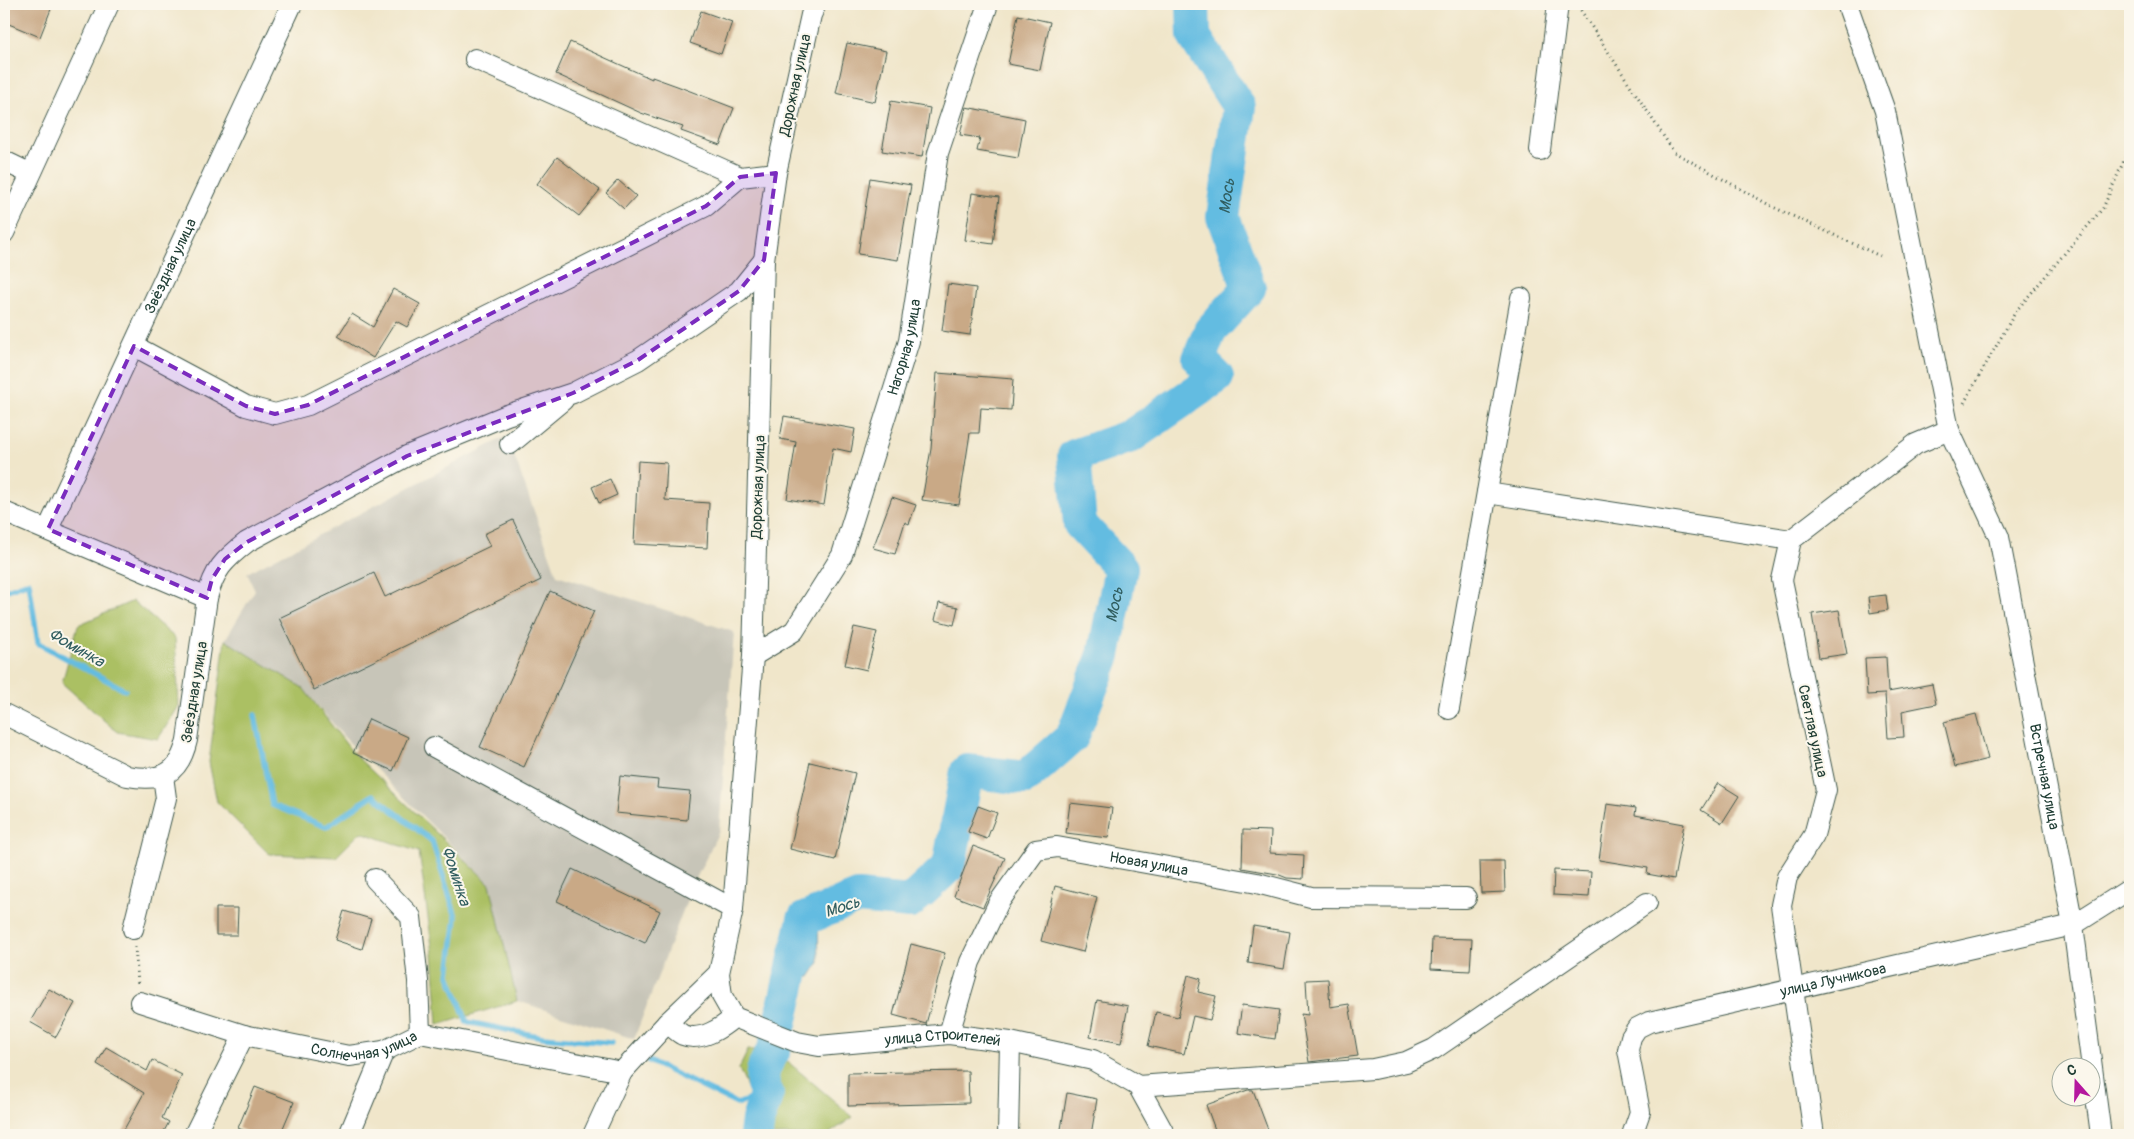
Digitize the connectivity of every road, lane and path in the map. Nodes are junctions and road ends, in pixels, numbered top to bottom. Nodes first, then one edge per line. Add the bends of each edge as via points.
1 (109, 4) edge
2 (292, 4) edge
3 (816, 4) edge
4 (988, 4) edge
5 (1558, 4) edge
6 (1576, 4) edge
7 (1847, 4) edge
8 (475, 58) dead end
9 (2130, 147) edge
10 (1540, 150) dead end
11 (4, 161) edge
12 (30, 172) junction
13 (776, 173) junction
14 (740, 177) junction
15 (4, 233) edge
16 (1880, 256) dead end
17 (764, 260) junction
18 (1521, 298) dead end
19 (134, 346) junction
20 (573, 393) junction
21 (1949, 430) junction
22 (510, 444) dead end
23 (1487, 493) junction
24 (4, 512) edge
25 (48, 529) junction
26 (1791, 540) junction
27 (208, 598) junction
28 (753, 656) junction
29 (1449, 709) dead end
30 (4, 714) edge
31 (434, 747) dead end
32 (163, 776) junction
33 (375, 879) dead end
34 (2130, 889) edge
35 (1466, 898) dead end
36 (1647, 903) dead end
37 (733, 909) junction
38 (2073, 925) junction
39 (133, 929) joint
40 (719, 973) junction
41 (1794, 988) junction
42 (140, 1002) joint
43 (734, 1017) junction
44 (667, 1023) junction
45 (420, 1033) junction
46 (949, 1034) junction
47 (244, 1035) junction
48 (1010, 1042) junction
49 (384, 1051) junction
50 (622, 1072) junction
51 (1138, 1086) junction
52 (194, 1135) edge
53 (349, 1135) edge
54 (594, 1135) edge
55 (1008, 1135) edge
56 (1165, 1135) edge
57 (1632, 1135) edge
58 (1814, 1135) edge
59 (2101, 1135) edge

1 - 12 street
2 - 19 street, Звёздная улица
3 - 13 street, Дорожная улица
4 - 28 street, Нагорная улица via 938,153 909,341 842,555 794,631
5 - 10 street
6 - 16 path via 1674,152 1773,208
7 - 21 street, Встречная улица via 1885,111
8 - 14 street
9 - 21 path via 2103,208 2016,311
11 - 12 street
12 - 15 street
13 - 14 street
13 - 17 street, Дорожная улица
14 - 19 street via 706,206 308,404 275,414 246,406
17 - 20 street via 739,290 638,360
17 - 28 street, Дорожная улица
18 - 23 street
19 - 25 street, Звёздная улица
20 - 22 street
20 - 27 street, Звёздная улица via 507,415 407,456 247,542 225,559 212,579
21 - 26 street via 1916,444
21 - 38 street, Встречная улица via 1999,537
23 - 26 street
23 - 29 street
24 - 25 street
25 - 27 street
26 - 41 street, Светлая улица via 1782,580 1826,790 1814,835 1787,877 1781,905
27 - 32 street, Звёздная улица via 188,740 184,755 174,769
28 - 37 street, Дорожная улица
30 - 32 street via 127,776 148,780
31 - 37 street
32 - 39 street via 166,798
33 - 45 street via 411,917
34 - 38 street, улица Лучникова
35 - 46 street, Новая улица via 1311,897 1056,847 1036,850 999,902 970,962
36 - 51 street via 1434,1049 1406,1062 1373,1069
37 - 40 street, Дорожная улица
38 - 41 street, улица Лучникова
38 - 59 street, Встречная улица
39 - 42 path
40 - 43 street via 722,996
40 - 44 street
41 - 57 street, улица Лучникова via 1650,1022 1637,1028 1628,1050 1640,1112
41 - 58 street, Светлая улица
42 - 47 street, Солнечная улица
43 - 44 street via 704,1035 684,1035
43 - 46 street, улица Строителей via 797,1042 819,1046
44 - 50 street
45 - 49 street, Солнечная улица
45 - 50 street, Солнечная улица
46 - 48 street, улица Строителей
47 - 49 street, Солнечная улица via 349,1056
47 - 52 street
48 - 51 street, улица Строителей via 1093,1060
48 - 55 street
49 - 53 street
50 - 54 street
51 - 56 street

